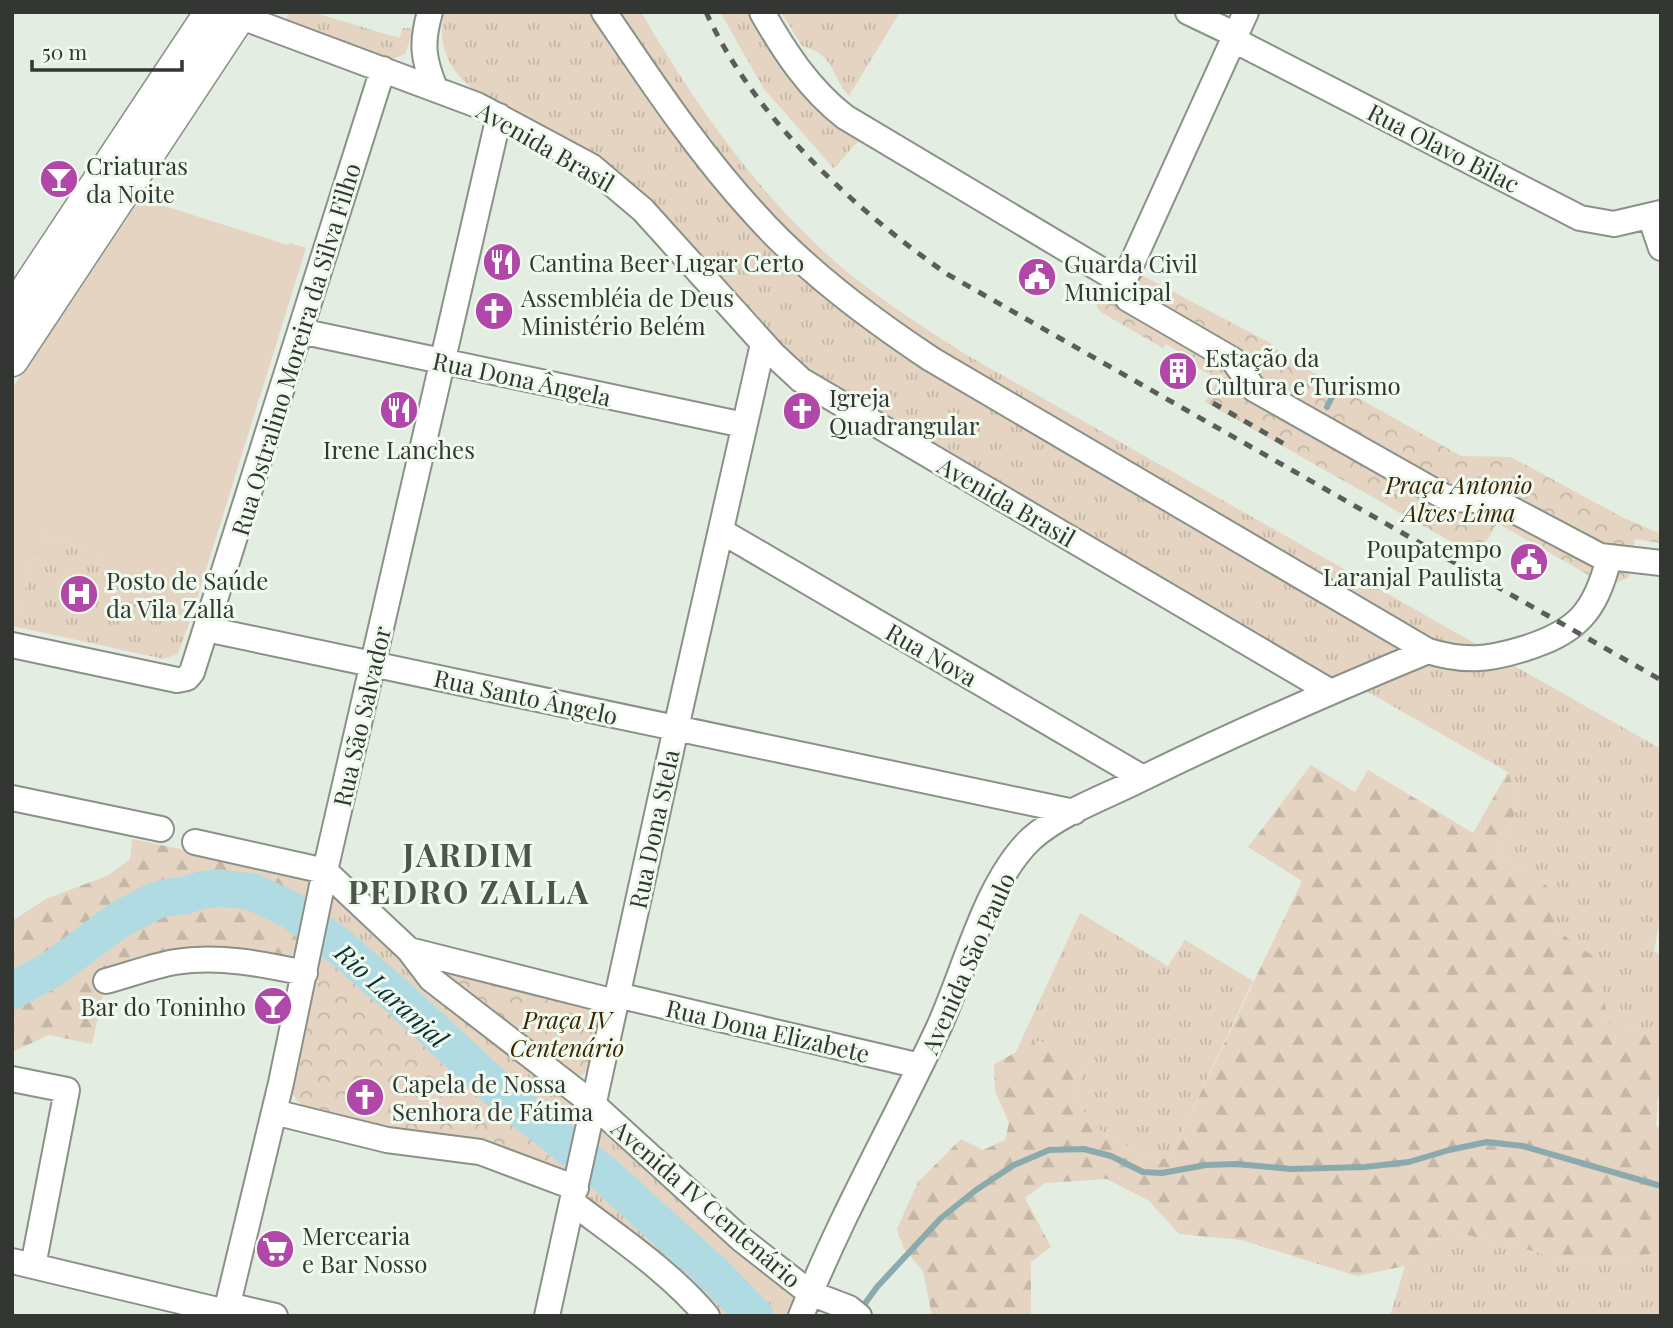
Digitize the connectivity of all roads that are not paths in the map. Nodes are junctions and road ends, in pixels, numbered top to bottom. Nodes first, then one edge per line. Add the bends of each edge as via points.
1 (430, 12) edge
2 (604, 12) edge
3 (762, 12) edge
4 (1188, 12) edge
5 (1246, 12) edge
6 (231, 13) edge
7 (1235, 37) junction
8 (383, 69) junction
9 (435, 88) junction
10 (499, 116) junction
11 (1655, 215) edge
12 (1661, 248) edge
13 (47, 283) junction
14 (1123, 284) junction
15 (12, 312) edge
16 (300, 331) junction
17 (763, 344) junction
18 (12, 360) edge
19 (444, 362) junction
20 (744, 425) junction
21 (721, 531) junction
22 (1600, 555) junction
23 (1661, 563) edge
24 (206, 629) junction
25 (12, 645) edge
26 (1428, 651) junction
27 (373, 664) junction
28 (1331, 692) junction
29 (676, 728) junction
30 (1143, 778) junction
31 (12, 798) edge
32 (1073, 812) junction
33 (161, 829) dead end
34 (195, 842) dead end
35 (325, 871) junction
36 (409, 950) junction
37 (308, 961) junction
38 (106, 981) dead end
39 (616, 998) junction
40 (920, 1066) junction
41 (12, 1079) edge
42 (274, 1112) junction
43 (591, 1115) junction
44 (576, 1188) junction
45 (22, 1263) edge
46 (810, 1293) junction
47 (227, 1311) edge
48 (854, 1312) edge
49 (275, 1316) edge
50 (547, 1316) edge
51 (707, 1316) edge
52 (801, 1316) edge

1 - 9 street via 424,52
2 - 26 street via 731,188 783,243 865,313 931,359
3 - 14 street via 798,69 845,117
4 - 7 street, Rua Olavo Bilac
5 - 7 street
6 - 8 street, Avenida Brasil
6 - 13 main road
7 - 11 street, Rua Olavo Bilac via 1580,218 1615,224
7 - 14 street
8 - 9 street, Avenida Brasil
8 - 16 street, Rua Ostralino Moreira da Silva Filho
9 - 10 street, Avenida Brasil
10 - 17 street, Avenida Brasil via 584,162 622,190
10 - 19 street, Rua São Salvador
11 - 12 street
13 - 15 main road
13 - 18 main road
14 - 22 street via 1128,299 1233,360 1251,387 1266,396 1443,496 1496,501
16 - 19 street, Rua Dona Ângela
16 - 24 street, Rua Ostralino Moreira da Silva Filho
17 - 20 street, Rua Dona Stela
17 - 28 street, Avenida Brasil via 801,380
19 - 20 street, Rua Dona Ângela
19 - 27 street, Rua São Salvador
20 - 21 street, Rua Dona Stela
21 - 29 street, Rua Dona Stela
21 - 30 street, Rua Nova
22 - 23 street
22 - 26 street via 1602,586 1589,609 1560,636 1488,658 1453,658
24 - 25 street via 192,672 183,680
24 - 27 street, Rua Santo Ângelo
26 - 28 street, Avenida São Paulo
27 - 29 street, Rua Santo Ângelo
27 - 35 street, Rua São Salvador
28 - 30 street, Avenida São Paulo
29 - 32 street, Rua Santo Ângelo
29 - 39 street, Rua Dona Stela
30 - 32 street, Avenida São Paulo
31 - 33 street
32 - 40 street, Avenida São Paulo via 1030,840 1005,873
34 - 35 street
35 - 36 street, Avenida IV Centenário
35 - 37 street, Rua São Salvador
36 - 39 street, Rua Dona Elizabete
36 - 43 street, Avenida IV Centenário via 431,979
37 - 38 street via 195,960
37 - 42 street, Rua São Salvador
39 - 40 street, Rua Dona Elizabete
39 - 43 street, Rua Dona Stela
40 - 46 street, Avenida São Paulo
41 - 45 street via 67,1090
42 - 44 street via 387,1140 480,1153
42 - 47 street, Rua São Salvador
43 - 44 street, Rua Dona Stela
43 - 46 street, Avenida IV Centenário
44 - 50 street, Rua Dona Stela
44 - 51 street
45 - 47 street
46 - 48 street, Avenida IV Centenário
46 - 52 street, Avenida São Paulo
47 - 49 street

